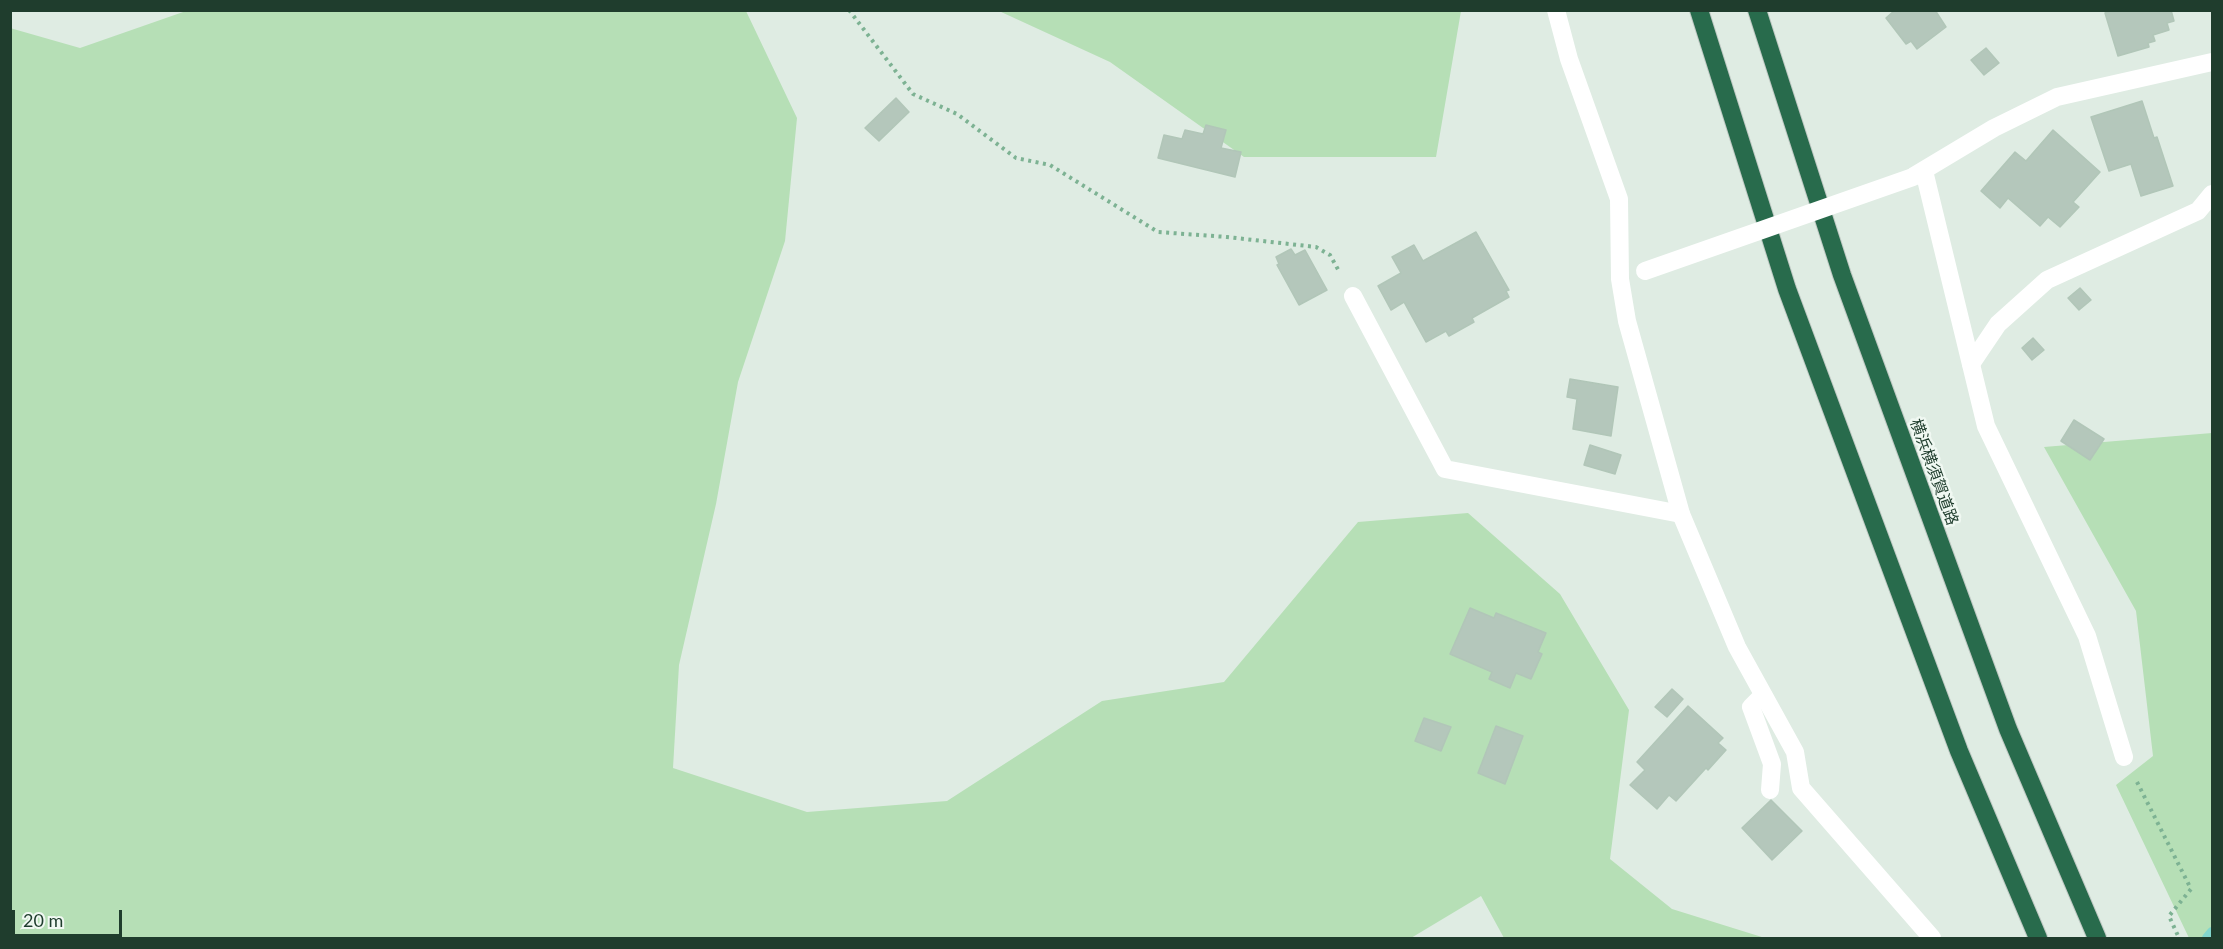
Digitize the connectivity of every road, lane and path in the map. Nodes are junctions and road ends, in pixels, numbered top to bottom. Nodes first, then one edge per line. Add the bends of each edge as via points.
1 (849, 10) edge
2 (1556, 10) edge
3 (1699, 10) edge
4 (1757, 10) edge
5 (2212, 62) edge
6 (1918, 174) junction
7 (2212, 194) edge
8 (1620, 279) junction
9 (1353, 296) joint
10 (1971, 364) junction
11 (1681, 514) junction
12 (1763, 695) junction
13 (2124, 757) joint
14 (1770, 790) dead end
15 (1932, 939) edge
16 (2038, 939) edge
17 (2097, 939) edge
18 (2179, 939) edge

1 - 9 path via 913,94 957,114 1016,158 1050,165 1158,232 1316,247 1330,255
2 - 8 street via 1569,59 1619,199
3 - 16 highway via 1787,289 1959,751
4 - 17 highway, 横浜横須賀道路 via 1842,275 2008,729
5 - 6 street via 2057,97 1994,128
6 - 8 street, bridge
6 - 10 street
7 - 10 street via 2198,211 2047,280 1998,324
8 - 11 street via 1627,321
9 - 11 street via 1445,469
10 - 13 street via 1986,426 2087,636
11 - 12 street via 1737,648
12 - 14 street via 1751,707 1772,764
12 - 15 street via 1795,752 1802,788
13 - 18 path via 2191,889 2169,916

